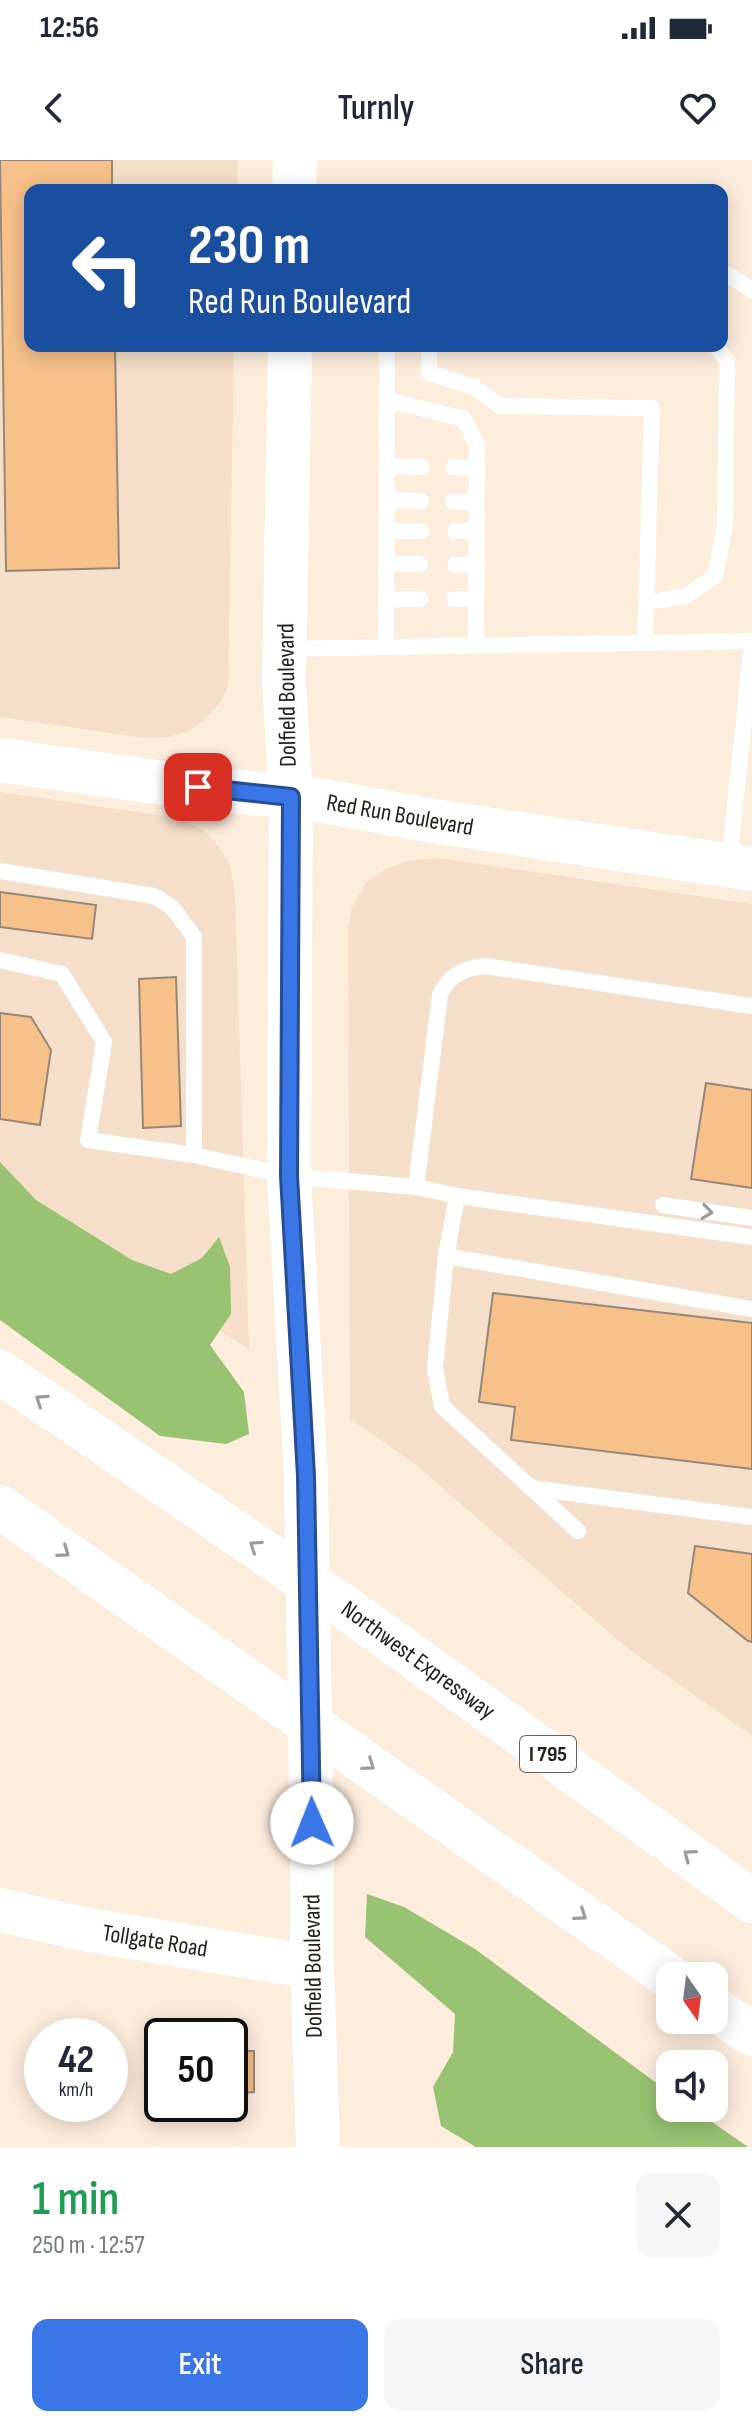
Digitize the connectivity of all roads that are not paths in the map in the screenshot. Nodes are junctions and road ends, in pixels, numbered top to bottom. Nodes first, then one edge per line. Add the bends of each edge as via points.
1 (295, 160) edge
2 (294, 184) edge
3 (728, 278) edge
4 (752, 290) edge
5 (290, 352) edge
6 (387, 352) edge
7 (429, 352) edge
8 (720, 352) edge
9 (387, 400) junction
10 (387, 466) junction
11 (422, 467) dead end
12 (453, 467) dead end
13 (476, 468) junction
14 (387, 500) junction
15 (421, 501) dead end
16 (453, 502) dead end
17 (476, 502) junction
18 (387, 531) junction
19 (421, 531) dead end
20 (455, 531) dead end
21 (476, 531) junction
22 (387, 564) junction
23 (420, 564) dead end
24 (476, 564) junction
25 (455, 565) dead end
26 (387, 599) junction
27 (420, 599) dead end
28 (454, 599) dead end
29 (476, 599) junction
30 (646, 603) junction
31 (752, 642) edge
32 (645, 643) junction
33 (476, 645) junction
34 (386, 647) junction
35 (285, 649) junction
36 (6, 765) edge
37 (291, 797) junction
38 (740, 867) edge
39 (0, 871) edge
40 (0, 960) edge
41 (752, 1006) edge
42 (194, 1155) junction
43 (289, 1176) junction
44 (416, 1187) junction
45 (457, 1196) junction
46 (663, 1205) dead end
47 (752, 1218) edge
48 (752, 1237) edge
49 (446, 1256) junction
50 (752, 1309) edge
51 (0, 1372) edge
52 (531, 1488) junction
53 (0, 1507) edge
54 (752, 1517) edge
55 (578, 1531) dead end
56 (752, 1901) edge
57 (0, 1910) edge
58 (312, 1967) junction
59 (656, 1967) edge
60 (728, 2018) edge
61 (752, 2034) edge
62 (318, 2147) edge

1 - 2 main road
3 - 4 lane
5 - 35 main road, Dolfield Boulevard
6 - 9 lane
7 - 30 lane via 429,373 474,387 500,406 652,408
8 - 30 lane via 727,361 725,525 715,576 685,596
9 - 10 lane
9 - 13 lane via 464,419 477,446
10 - 11 lane
10 - 14 lane
12 - 13 lane
13 - 17 lane
14 - 15 lane
14 - 18 lane
16 - 17 lane
17 - 21 lane
18 - 19 lane
18 - 22 lane
20 - 21 lane
21 - 24 lane
22 - 23 lane
22 - 26 lane
24 - 25 lane
24 - 29 lane
26 - 27 lane
26 - 34 lane
28 - 29 lane
29 - 33 lane
30 - 32 lane
31 - 32 lane
31 - 38 lane
32 - 33 lane
33 - 34 lane
34 - 35 lane
35 - 37 main road, Dolfield Boulevard
36 - 37 main road, Red Run Boulevard
37 - 38 main road, Red Run Boulevard
37 - 43 main road, Dolfield Boulevard
39 - 42 lane via 154,896 172,907 194,937
40 - 42 lane via 62,974 104,1042 88,1140
41 - 44 lane via 485,966 467,968 445,983 440,995
42 - 43 lane
43 - 44 lane
43 - 58 main road, Dolfield Boulevard via 306,1476
44 - 45 lane
45 - 48 lane
45 - 49 lane
46 -> 47 lane
49 - 50 lane
49 - 52 lane via 435,1368 442,1406
56 -> 51 main road, Northwest Expressway / I 795 via 343,1606
52 - 54 lane
52 - 55 lane
53 -> 59 main road
57 - 58 main road, Tollgate Road
58 - 62 main road, Dolfield Boulevard
60 - 61 main road

